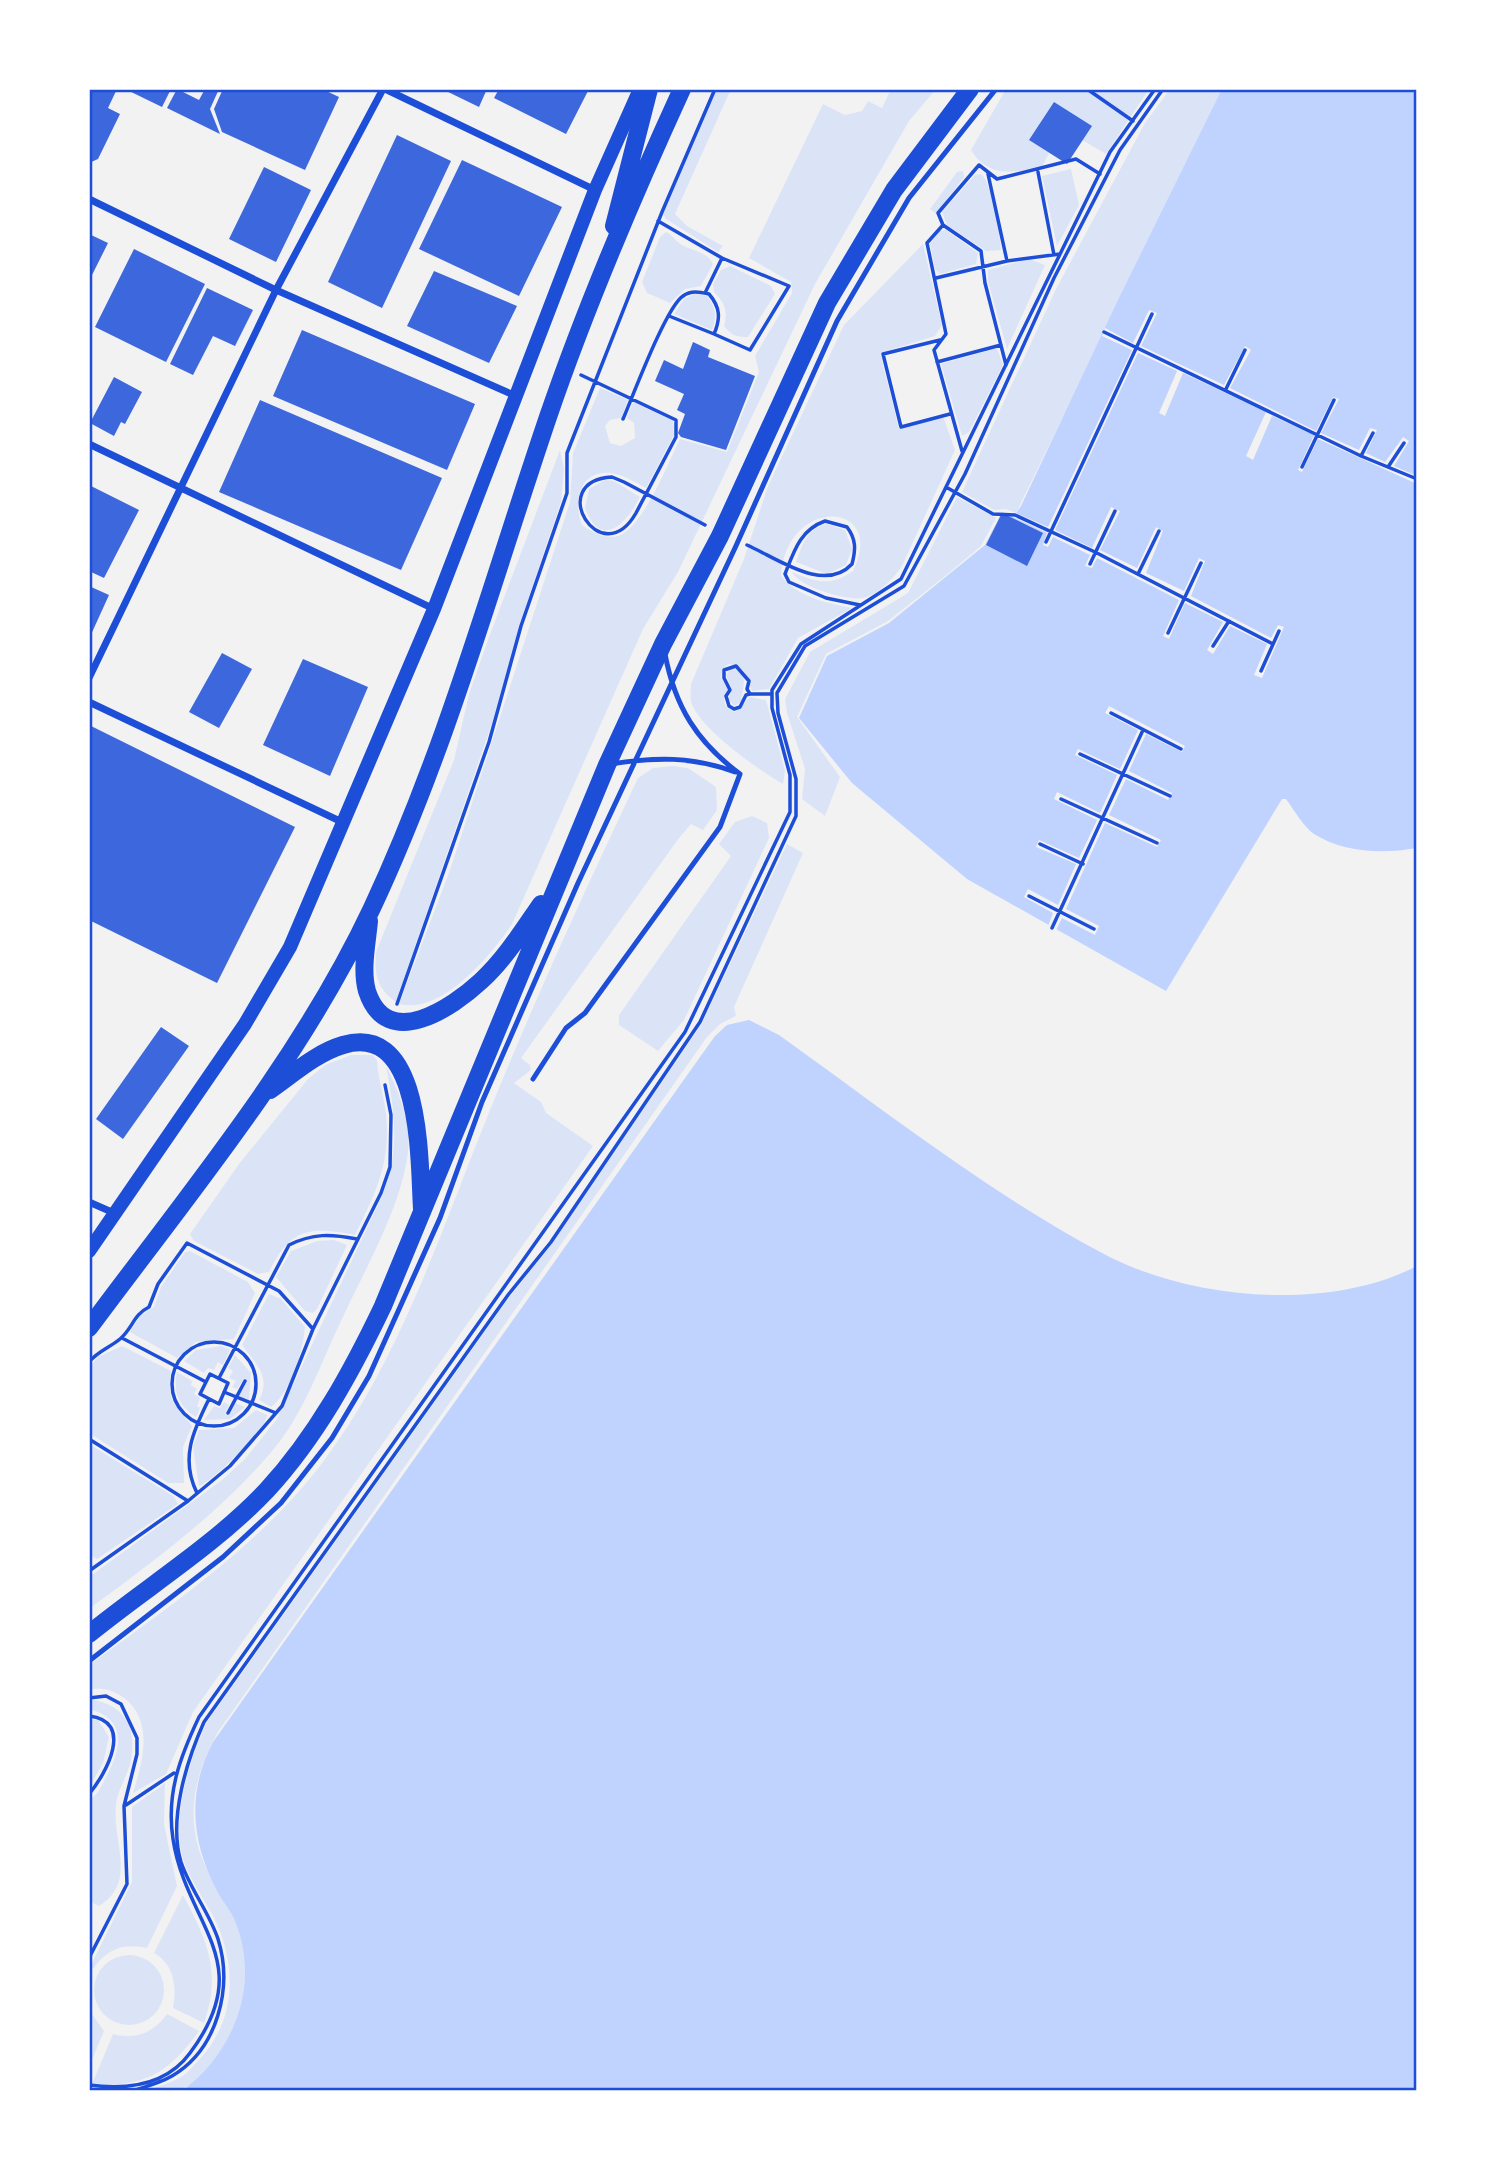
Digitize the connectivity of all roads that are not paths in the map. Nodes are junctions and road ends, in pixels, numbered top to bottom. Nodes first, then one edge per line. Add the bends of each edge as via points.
1 (189, 89) edge
2 (196, 89) edge
3 (384, 89) edge
4 (640, 89) edge
5 (649, 89) edge
6 (682, 89) edge
7 (970, 89) edge
8 (996, 89) edge
9 (596, 190) junction
10 (89, 199) edge
11 (276, 290) junction
12 (591, 303) junction
13 (516, 396) junction
14 (89, 444) edge
15 (181, 488) junction
16 (434, 609) junction
17 (663, 644) junction
18 (89, 678) edge
19 (670, 684) junction
20 (89, 702) edge
21 (633, 761) junction
22 (607, 765) junction
23 (740, 774) junction
24 (344, 823) junction
25 (560, 879) junction
26 (370, 911) junction
27 (533, 1079) dead end
28 (260, 1098) junction
29 (89, 1202) edge
30 (423, 1212) junction
31 (116, 1214) junction
32 (89, 1251) edge
33 (89, 1328) edge
34 (89, 1634) edge
35 (89, 1661) edge

1 - 2 lane
3 - 9 street
3 - 11 street
4 - 9 main road
5 - 12 highway
6 - 12 highway
7 - 17 highway via 894,190 827,303 720,536
8 - 19 lane via 909,198 844,307
9 - 13 main road
10 - 11 street
11 - 13 street
11 - 15 street
12 - 26 highway via 420,800
13 - 16 main road
14 - 15 street
15 - 16 street
15 - 18 street
16 - 24 main road
17 - 19 lane
17 - 22 highway
19 - 21 lane
19 - 23 lane via 694,732
20 - 24 street
21 - 22 lane
21 - 23 lane via 674,757 708,762
21 - 35 lane via 482,1102 440,1218 369,1376 332,1438 281,1503 223,1557
22 - 25 highway
23 - 27 lane via 713,837 585,1013 566,1028
24 - 31 main road via 290,947 245,1024
25 - 26 highway via 506,954 454,1004 413,1022 391,1018 373,1003 367,990
25 - 30 highway
26 - 28 highway via 321,1002
28 - 30 highway via 324,1052 366,1043 387,1051 399,1063 409,1087
28 - 33 highway
29 - 31 street
30 - 34 highway via 353,1367 283,1469 210,1542
31 - 32 main road

